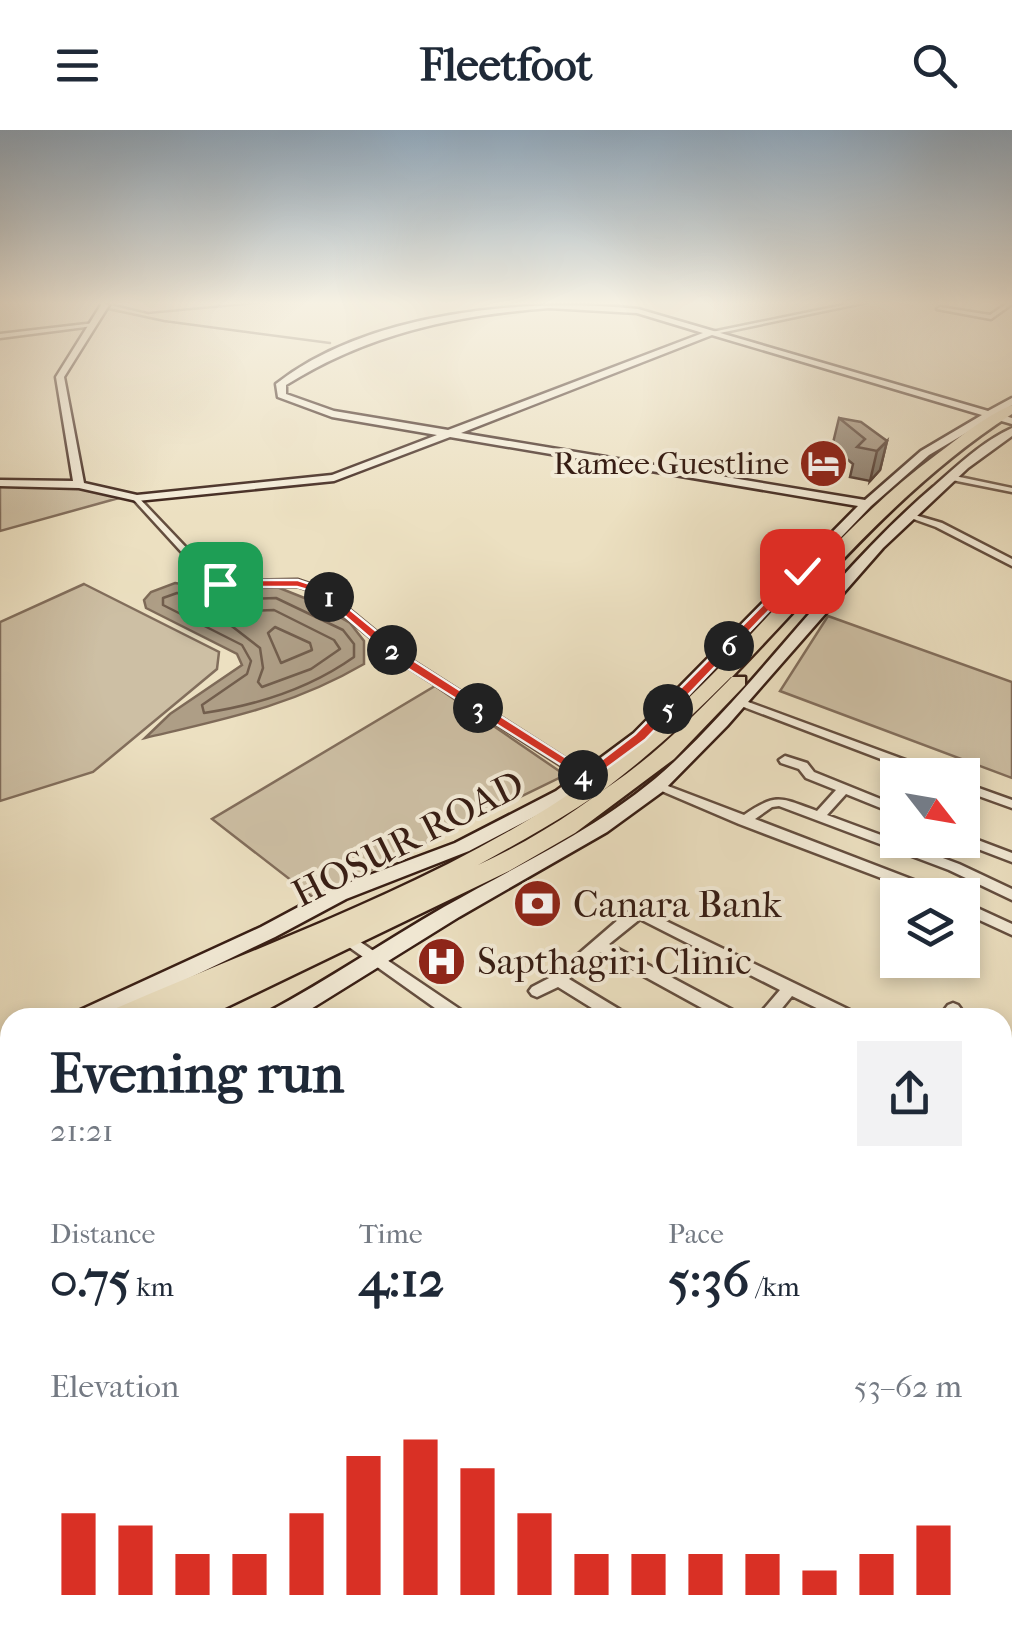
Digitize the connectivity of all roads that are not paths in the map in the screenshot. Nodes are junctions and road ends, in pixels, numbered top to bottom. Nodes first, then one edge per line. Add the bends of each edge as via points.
1 (63, 373) edge
2 (296, 373) edge
3 (605, 373) edge
4 (851, 373) edge
5 (1007, 417) edge
6 (448, 433) junction
7 (951, 475) junction
8 (0, 483) edge
9 (79, 485) junction
10 (1012, 488) edge
11 (137, 498) junction
12 (867, 504) junction
13 (911, 515) junction
14 (1012, 563) edge
15 (740, 702) junction
16 (676, 710) junction
17 (889, 758) edge
18 (785, 760) dead end
19 (588, 777) junction
20 (656, 786) junction
21 (845, 788) junction
22 (980, 792) edge
23 (880, 803) edge
24 (1012, 804) edge
25 (818, 818) junction
26 (744, 821) junction
27 (980, 845) edge
28 (1012, 858) edge
29 (895, 878) edge
30 (1012, 894) edge
31 (980, 915) edge
32 (1012, 930) edge
33 (347, 938) junction
34 (599, 945) junction
35 (372, 959) junction
36 (558, 980) junction
37 (790, 988) junction
38 (536, 991) dead end
39 (105, 1008) edge
40 (144, 1008) edge
41 (199, 1008) edge
42 (292, 1008) edge
43 (446, 1008) edge
44 (604, 1008) edge
45 (716, 1008) edge
46 (773, 1008) edge
47 (831, 1008) edge

1 - 9 street
2 - 6 street via 281,384 281,395 332,414
3 - 6 street
4 - 5 street
5 - 7 street
5 - 12 street via 925,453
5 - 16 highway, HOSUR ROAD via 924,468
5 - 33 highway, HOSUR ROAD via 944,466 647,770 567,828
6 - 11 street via 334,478
6 - 12 street
7 - 10 street
7 - 13 street
8 - 9 street
9 - 11 street
11 - 19 street via 212,580 298,583 322,591 404,660
12 - 16 street
13 - 14 street
13 - 15 street
15 - 17 street
15 - 20 street
16 - 19 street
16 - 40 highway, HOSUR ROAD via 636,756 525,830
18 - 21 street
19 - 39 street via 462,847 339,894
20 - 26 street
20 - 35 street via 598,832
21 - 23 street
21 - 25 street
22 - 24 street
25 - 26 street via 776,801
25 - 30 street
26 - 29 street
27 - 28 street
31 - 32 street
33 - 35 street
33 - 41 highway, HOSUR ROAD
34 - 36 street
34 - 37 street via 641,914
34 - 45 street
35 - 42 street
35 - 43 street
36 - 38 street
36 - 44 street
37 - 46 street
37 - 47 street

